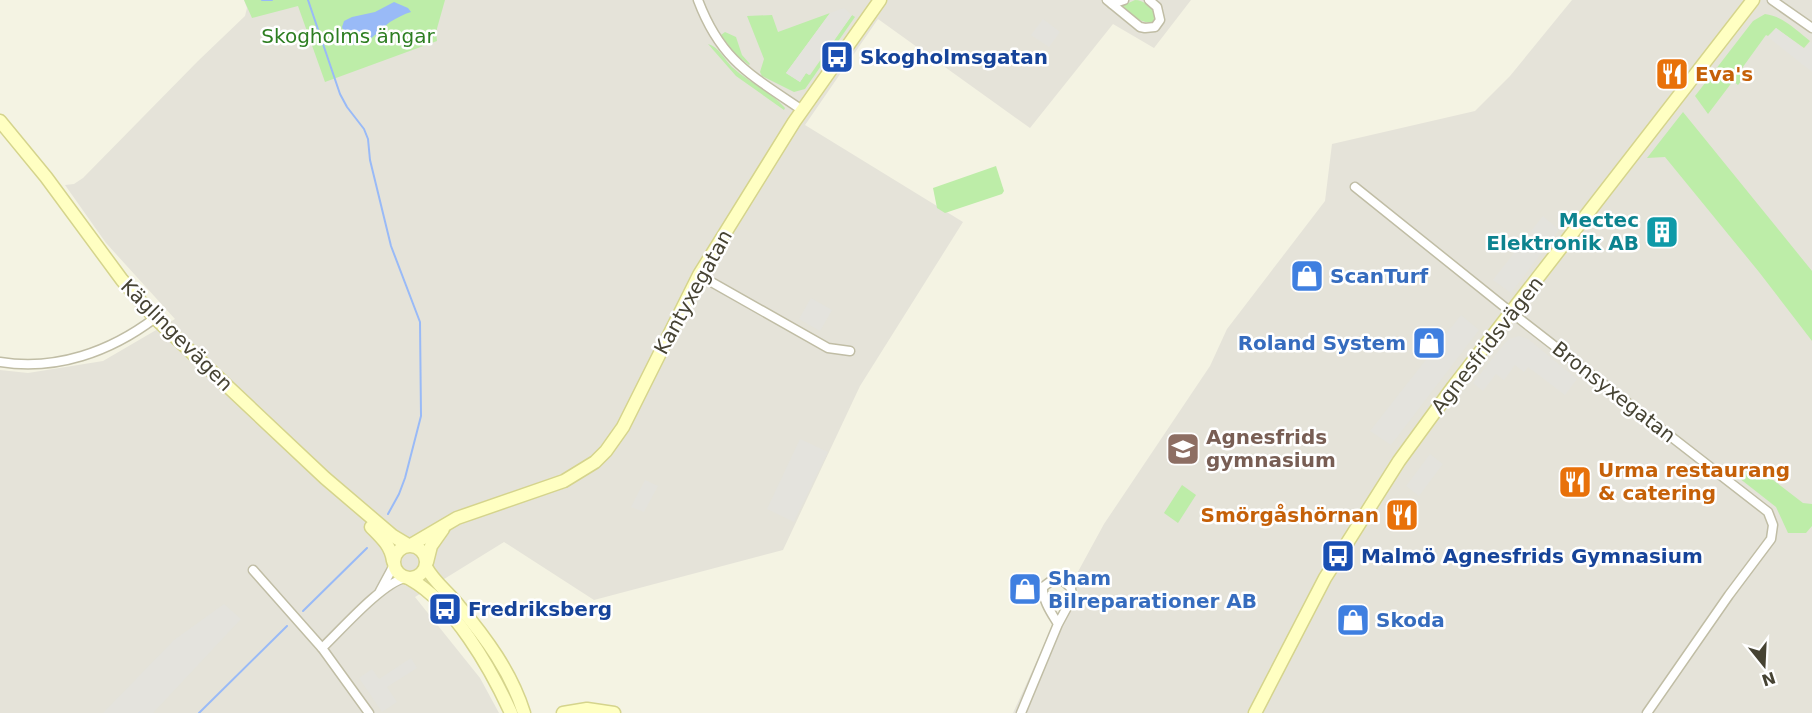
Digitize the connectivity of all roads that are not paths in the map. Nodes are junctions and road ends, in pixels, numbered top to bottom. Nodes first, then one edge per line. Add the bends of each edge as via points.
1 (698, 0) edge
2 (880, 0) edge
3 (1124, 0) edge
4 (1149, 0) edge
5 (1753, 0) edge
6 (1772, 0) edge
7 (1109, 2) edge
8 (1812, 28) edge
9 (802, 110) junction
10 (0, 121) edge
11 (1355, 187) dead end
12 (699, 275) junction
13 (1512, 313) junction
14 (155, 318) junction
15 (850, 351) dead end
16 (0, 362) edge
17 (325, 478) junction
18 (457, 518) junction
19 (410, 545) junction
20 (393, 563) junction
21 (426, 564) junction
22 (253, 570) dead end
23 (408, 578) junction
24 (1028, 587) dead end
25 (1043, 587) junction
26 (379, 593) junction
27 (1058, 624) junction
28 (322, 648) junction
29 (582, 711) edge
30 (369, 713) edge
31 (511, 713) edge
32 (524, 713) edge
33 (563, 713) edge
34 (614, 713) edge
35 (1021, 713) edge
36 (1255, 713) edge
37 (1647, 713) edge

1 - 9 street via 712,33 730,58
2 - 9 main road, Kantyxegatan
3 - 7 street
4 - 7 street via 1160,16 1159,24 1151,28 1140,27
5 - 13 main road, Agnesfridsvägen
6 - 8 street
9 - 12 main road, Kantyxegatan
10 - 14 main road, Käglingevägen
11 - 13 street, Bronsyxegatan
12 - 15 street via 828,348
12 - 18 main road, Kantyxegatan via 623,427 606,451 564,482
13 - 36 main road, Agnesfridsvägen via 1435,411 1377,494 1325,578
13 - 37 street, Bronsyxegatan via 1742,491 1770,517 1773,532 1767,546
14 - 16 street via 120,342 76,358 43,364
14 - 17 main road, Käglingevägen
17 - 19 main road, Käglingevägen via 393,536
17 - 20 main road, Käglingevägen via 387,542
18 - 19 main road, Kantyxegatan
18 - 21 main road, Kantyxegatan via 436,538
19 - 20 main road via 397,552
19 - 21 main road via 420,549
20 - 23 main road via 397,573
20 - 26 street
21 - 23 main road via 419,576
21 - 32 main road via 431,577 494,651
22 - 28 street
23 - 26 street via 399,579
23 - 31 main road via 432,594 470,639
24 - 25 street
25 - 27 street via 1045,600
25 - 27 street via 1061,579 1071,588 1072,598
26 - 28 street
27 - 35 street
28 - 30 street
29 - 33 main road
29 - 34 main road

